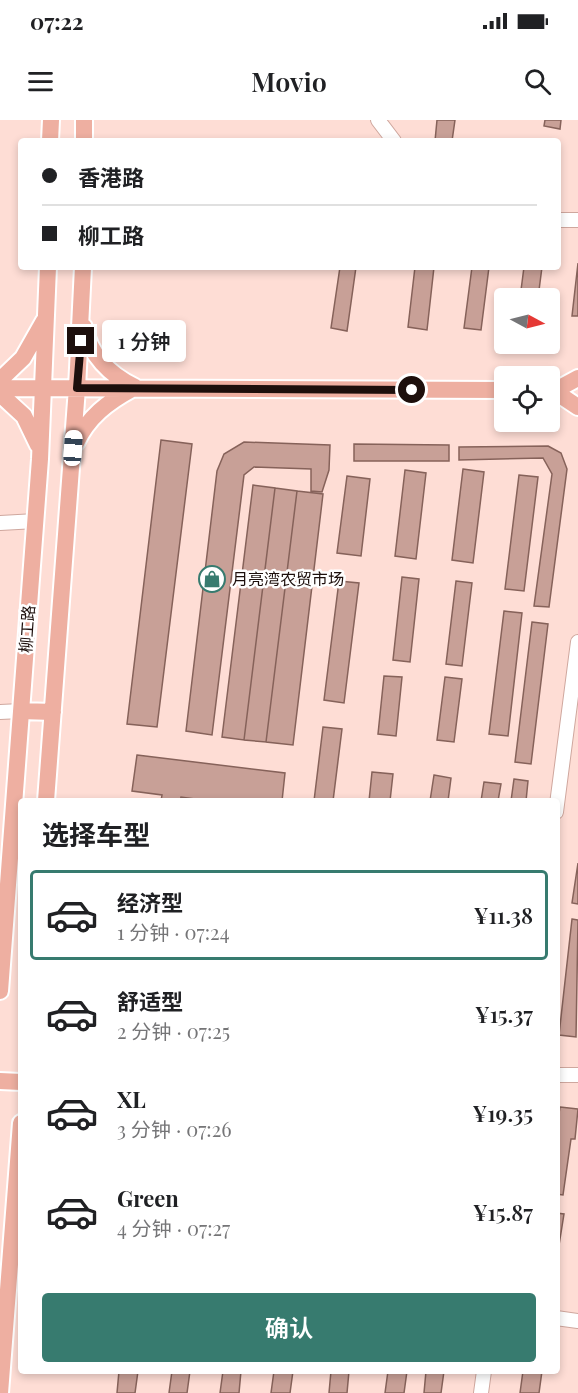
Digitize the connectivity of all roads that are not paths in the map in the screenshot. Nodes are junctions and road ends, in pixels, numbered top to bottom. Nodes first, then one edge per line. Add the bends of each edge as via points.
1 (51, 120) edge
2 (84, 120) edge
3 (378, 120) edge
4 (50, 138) edge
5 (84, 138) edge
6 (392, 138) edge
7 (561, 220) edge
8 (578, 220) edge
9 (48, 270) edge
10 (83, 270) edge
11 (48, 306) junction
12 (82, 317) junction
13 (578, 378) edge
14 (0, 380) edge
15 (560, 387) edge
16 (0, 388) edge
17 (44, 388) junction
18 (77, 388) junction
19 (136, 388) junction
20 (494, 390) edge
21 (560, 391) edge
22 (578, 391) edge
23 (0, 394) edge
24 (560, 396) edge
25 (578, 407) edge
26 (73, 448) junction
27 (40, 459) junction
28 (36, 521) junction
29 (0, 522) edge
30 (578, 642) edge
31 (21, 711) junction
32 (0, 712) edge
33 (53, 712) junction
34 (46, 798) edge
35 (558, 798) edge
36 (0, 991) edge
37 (560, 1075) edge
38 (578, 1075) edge
39 (0, 1081) edge
40 (18, 1082) edge
41 (18, 1201) edge
42 (14, 1306) edge
43 (560, 1319) edge
44 (578, 1322) edge
45 (484, 1374) edge
46 (0, 1393) edge
47 (481, 1393) edge

1 - 4 main road
2 - 5 main road
3 - 6 street
7 - 8 street
9 - 11 main road, 柳工路
10 - 12 main road, 柳工路
11 - 14 main road via 30,349
11 - 17 main road, 柳工路
12 - 18 main road, 柳工路
12 - 19 main road via 99,360
13 - 15 main road
16 - 17 main road
17 - 18 main road
17 - 27 main road, 柳工路
18 - 19 main road
18 - 26 main road, 柳工路
19 - 20 main road
19 - 26 main road via 94,415
21 - 22 main road
23 - 27 main road via 30,426
24 - 25 main road
26 - 33 main road, 柳工路
27 - 28 main road, 柳工路
28 - 29 street
28 - 31 main road, 柳工路
30 - 35 street
31 - 32 street
31 - 33 main road
31 - 36 main road, 柳工路
33 - 34 main road, 柳工路
37 - 38 street
39 - 40 main road
41 - 42 main road
42 - 46 main road
43 - 44 street
45 - 47 street

